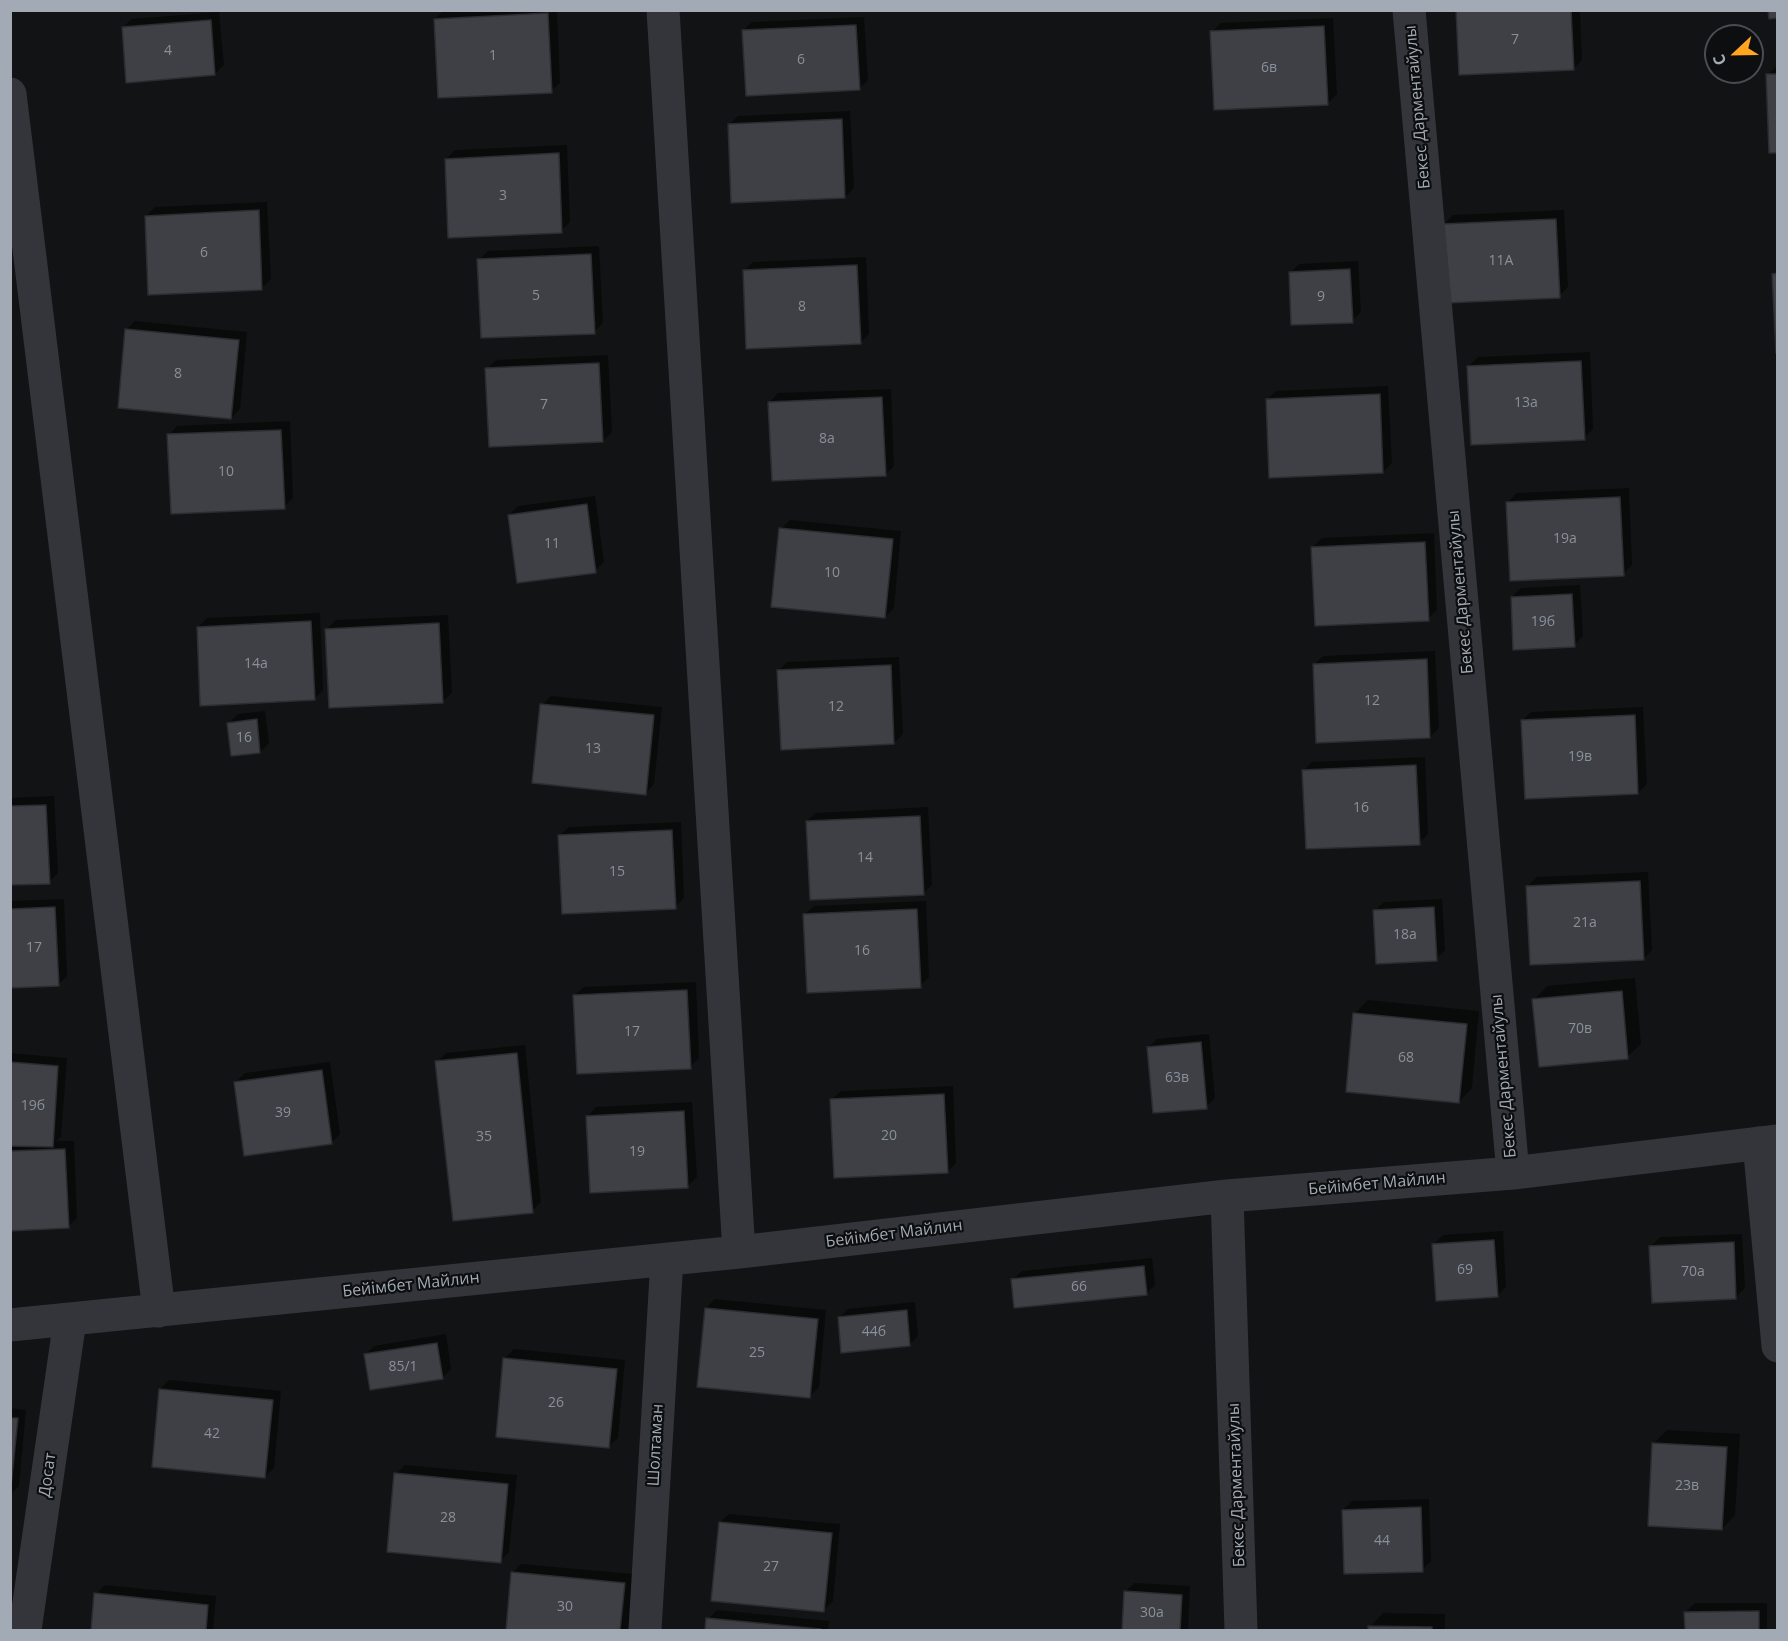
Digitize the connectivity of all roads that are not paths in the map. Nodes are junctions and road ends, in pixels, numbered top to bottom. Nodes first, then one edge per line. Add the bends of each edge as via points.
1 (663, 10) edge
2 (1409, 10) edge
3 (10, 94) edge
4 (1768, 1142) edge
5 (1513, 1173) junction
6 (1227, 1196) junction
7 (739, 1252) junction
8 (667, 1259) junction
9 (159, 1311) junction
10 (70, 1320) junction
11 (10, 1325) edge
12 (1778, 1346) edge
13 (25, 1630) edge
14 (645, 1630) edge
15 (1241, 1630) edge

1 - 7 street
2 - 5 street, Бекес Дарментайулы
3 - 9 street
4 - 5 street, Бейімбет Майлин
4 - 12 street
5 - 6 street, Бейімбет Майлин
6 - 7 street, Бейімбет Майлин
6 - 15 street, Бекес Дарментайулы
7 - 8 street, Бейімбет Майлин
8 - 9 street, Бейімбет Майлин
8 - 14 street, Шолтаман
9 - 10 street, Бейімбет Майлин
10 - 11 street, Бейімбет Майлин
10 - 13 street, Досат

